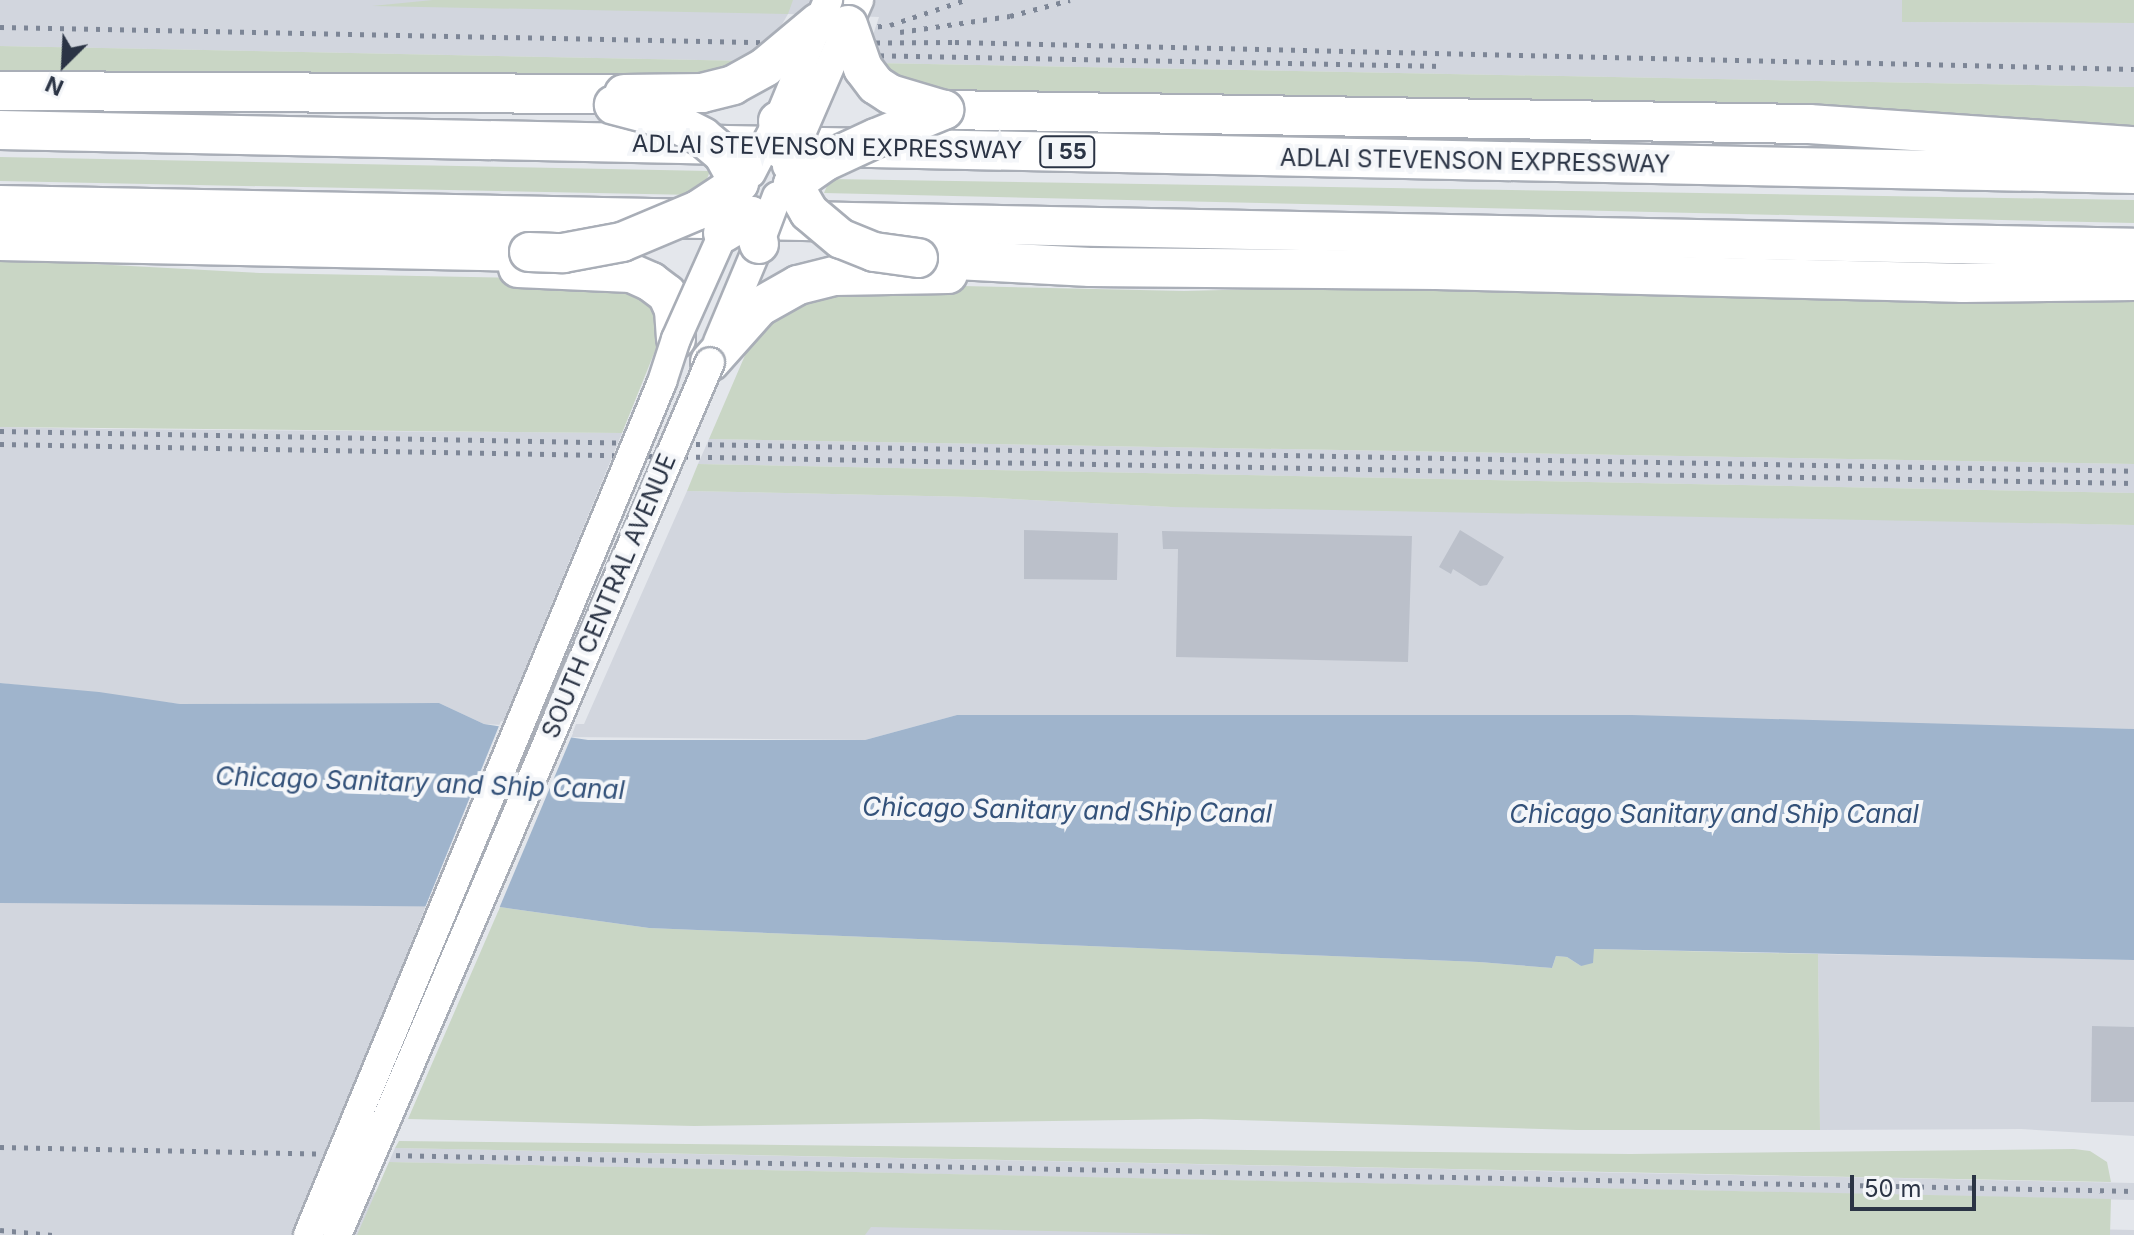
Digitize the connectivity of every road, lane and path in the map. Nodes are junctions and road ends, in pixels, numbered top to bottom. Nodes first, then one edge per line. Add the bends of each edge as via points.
1 (838, 12) edge
2 (0, 91) edge
3 (614, 99) junction
4 (944, 110) junction
5 (0, 130) edge
6 (2134, 146) edge
7 (2134, 174) edge
8 (765, 182) junction
9 (0, 205) edge
10 (0, 241) edge
11 (2134, 248) edge
12 (528, 261) junction
13 (918, 267) junction
14 (2134, 281) edge
15 (676, 339) junction
16 (710, 362) junction
17 (308, 1235) edge
18 (337, 1235) edge

1 - 3 highway, bridge via 733,85 702,93
1 - 4 highway, bridge via 876,85
1 - 8 main road, SOUTH CENTRAL AVENUE, bridge
2 - 3 highway
3 - 8 highway, bridge via 703,137
4 - 6 highway via 1809,124
4 - 8 highway, bridge
5 - 7 highway, ADLAI STEVENSON EXPRESSWAY / I 55
8 - 12 highway, bridge via 622,242
8 - 13 highway, bridge via 841,239
8 - 15 main road, SOUTH CENTRAL AVENUE, bridge
8 - 16 main road, SOUTH CENTRAL AVENUE
9 - 11 highway
10 - 12 highway via 355,250
12 - 15 highway via 631,273 652,282 667,294 674,310
13 - 14 highway
13 - 16 highway via 798,285 759,307
15 - 17 main road, SOUTH CENTRAL AVENUE, bridge
16 - 18 main road, SOUTH CENTRAL AVENUE, bridge

